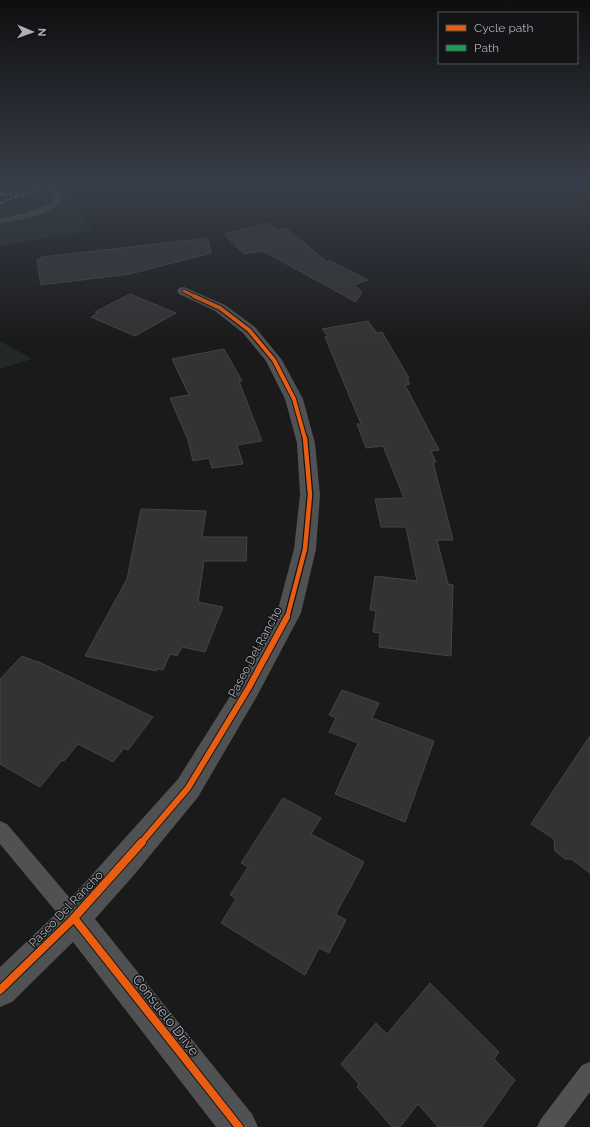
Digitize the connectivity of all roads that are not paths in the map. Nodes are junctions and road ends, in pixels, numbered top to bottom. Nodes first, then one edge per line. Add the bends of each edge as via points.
1 (184, 291) dead end
2 (0, 830) edge
3 (74, 918) junction
4 (0, 990) edge
5 (590, 1073) edge
6 (239, 1127) edge
7 (549, 1127) edge

1 - 3 street, Paseo Del Rancho via 220,308 249,330 274,360 294,399 306,443 310,495 305,549 289,613 248,690 192,781
2 - 3 lane
3 - 4 street, Paseo Del Rancho
3 - 6 street, Consuelo Drive
5 - 7 lane

